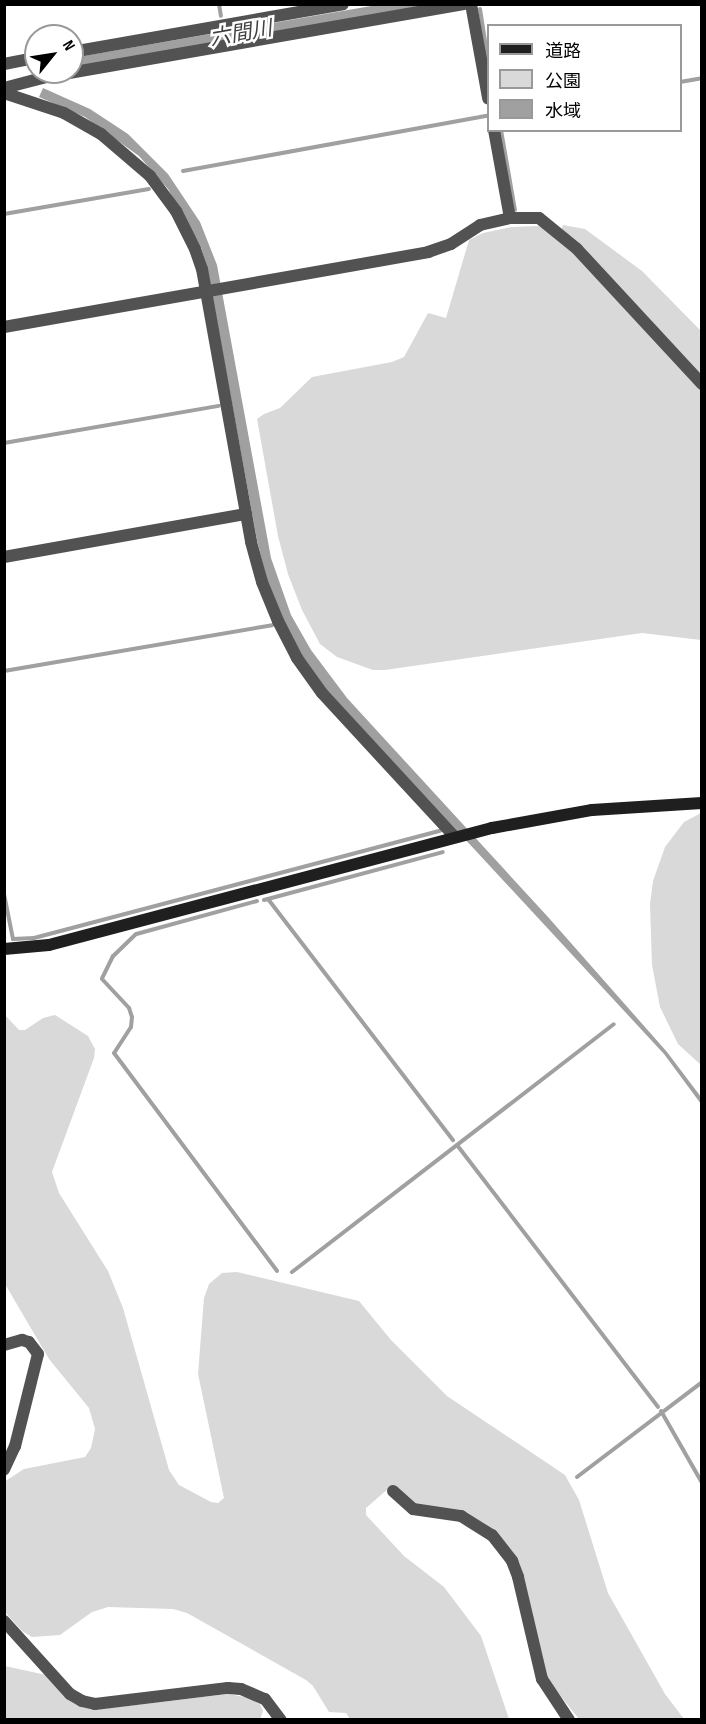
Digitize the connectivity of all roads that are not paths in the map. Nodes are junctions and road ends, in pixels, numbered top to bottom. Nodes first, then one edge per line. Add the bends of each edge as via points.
1 (343, 4) edge
2 (464, 4) edge
3 (471, 4) edge
4 (84, 50) edge
5 (24, 60) edge
6 (4, 64) edge
7 (487, 88) edge
8 (4, 90) edge
9 (494, 132) edge
10 (510, 218) junction
11 (208, 291) junction
12 (4, 327) edge
13 (702, 384) edge
14 (246, 514) junction
15 (4, 557) edge
16 (702, 803) edge
17 (457, 837) junction
18 (4, 949) edge
19 (4, 1346) edge
20 (4, 1470) edge
21 (393, 1491) dead end
22 (4, 1621) edge
23 (281, 1719) edge
24 (568, 1719) edge

1 - 4 street
2 - 8 street via 46,77
3 - 7 street
5 - 6 street
8 - 11 street via 83,122 135,161 163,193 186,229
9 - 10 street
10 - 11 street via 480,225 451,244 428,252
10 - 13 street via 538,218 550,224
11 - 12 street
11 - 14 street
14 - 15 street
14 - 17 street via 269,602 303,667 335,709
16 - 17 street via 592,810
17 - 18 street via 49,945
19 - 20 street via 29,1341 38,1354 15,1446
21 - 24 street via 413,1509 472,1520 512,1562 542,1679
22 - 23 street via 66,1689 82,1701 95,1704 241,1689 265,1699

